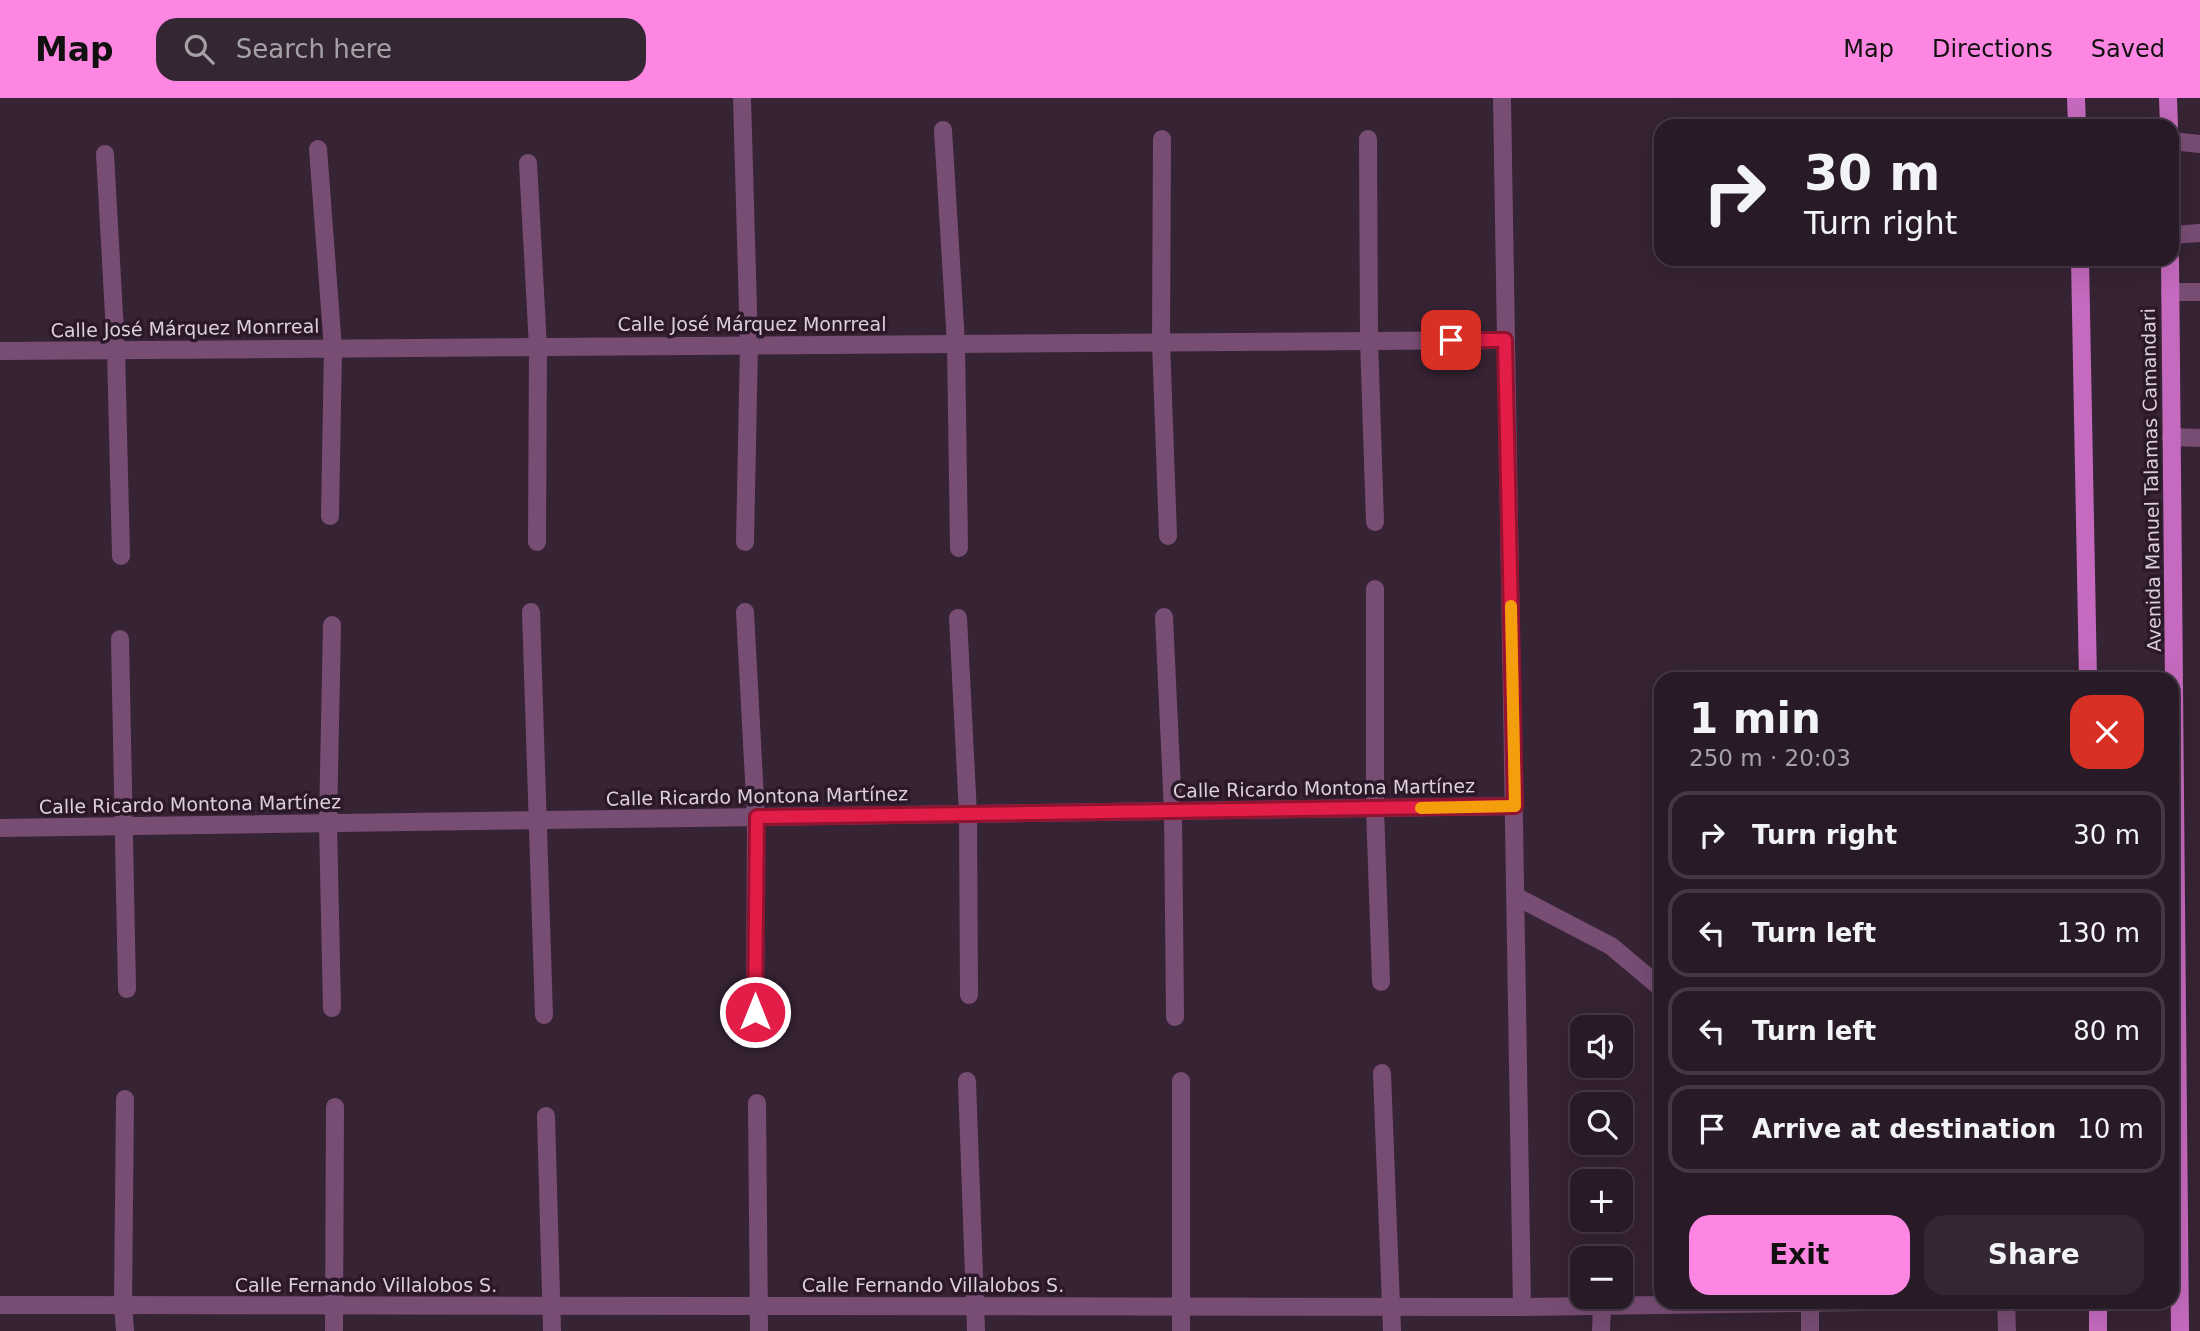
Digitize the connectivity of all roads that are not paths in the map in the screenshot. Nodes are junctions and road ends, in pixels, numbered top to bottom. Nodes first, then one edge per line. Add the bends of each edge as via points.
1 (742, 98) edge
2 (1502, 98) edge
3 (2076, 98) edge
4 (2168, 98) edge
5 (2077, 119) edge
6 (2169, 119) edge
7 (943, 130) dead end
8 (1162, 139) dead end
9 (1368, 139) dead end
10 (2179, 142) edge
11 (2200, 144) edge
12 (318, 149) dead end
13 (105, 154) dead end
14 (528, 163) dead end
15 (2200, 233) edge
16 (2179, 234) edge
17 (2080, 266) edge
18 (2170, 266) edge
19 (2170, 292) junction
20 (2200, 292) edge
21 (1369, 340) junction
22 (1505, 340) junction
23 (1161, 342) junction
24 (956, 344) junction
25 (749, 345) junction
26 (538, 347) junction
27 (332, 348) junction
28 (116, 350) junction
29 (0, 351) edge
30 (2171, 437) junction
31 (2200, 438) edge
32 (330, 516) dead end
33 (1375, 522) dead end
34 (1168, 536) dead end
35 (537, 542) dead end
36 (745, 542) dead end
37 (959, 548) dead end
38 (121, 556) dead end
39 (1375, 589) dead end
40 (531, 612) dead end
41 (745, 612) dead end
42 (1164, 617) dead end
43 (958, 618) dead end
44 (332, 625) dead end
45 (120, 639) dead end
46 (2088, 672) edge
47 (2173, 672) edge
48 (1515, 806) junction
49 (1375, 808) junction
50 (1173, 811) junction
51 (968, 814) junction
52 (757, 817) junction
53 (537, 820) junction
54 (328, 823) junction
55 (122, 827) junction
56 (0, 828) edge
57 (1517, 897) junction
58 (1381, 982) dead end
59 (1654, 982) edge
60 (127, 989) dead end
61 (970, 995) dead end
62 (332, 1008) dead end
63 (755, 1012) dead end
64 (544, 1015) dead end
65 (1175, 1017) dead end
66 (1382, 1073) dead end
67 (967, 1081) dead end
68 (1181, 1081) dead end
69 (125, 1099) dead end
70 (757, 1103) dead end
71 (335, 1107) dead end
72 (546, 1116) dead end
73 (2179, 1232) edge
74 (0, 1305) edge
75 (1654, 1305) edge
76 (123, 1306) junction
77 (334, 1306) junction
78 (551, 1306) junction
79 (758, 1306) junction
80 (975, 1306) junction
81 (1570, 1306) edge
82 (1633, 1306) edge
83 (1181, 1307) junction
84 (1392, 1307) junction
85 (1522, 1307) junction
86 (1602, 1309) edge
87 (1810, 1309) edge
88 (2006, 1309) edge
89 (2098, 1309) edge
90 (125, 1331) edge
91 (334, 1331) edge
92 (552, 1331) edge
93 (759, 1331) edge
94 (976, 1331) edge
95 (1181, 1331) edge
96 (1392, 1331) edge
97 (1601, 1331) edge
98 (1810, 1331) edge
99 (2007, 1331) edge
100 (2098, 1331) edge
101 (2180, 1331) edge

1 - 25 street
2 - 22 street
3 - 5 main road
4 - 6 main road
7 - 24 street
8 - 23 street
9 - 21 street
10 - 11 street
12 - 27 street
13 - 28 street
14 - 26 street
15 - 16 street
17 - 46 main road
18 - 19 main road, Avenida Manuel Talamas Camandari
19 - 20 street
19 - 30 main road, Avenida Manuel Talamas Camandari
21 - 22 street, Calle José Márquez Monrreal
21 - 23 street, Calle José Márquez Monrreal
21 - 33 street
22 - 48 street
23 - 24 street, Calle José Márquez Monrreal
23 - 34 street
24 - 25 street, Calle José Márquez Monrreal
24 - 37 street
25 - 26 street, Calle José Márquez Monrreal
25 - 36 street
26 - 27 street, Calle José Márquez Monrreal
26 - 35 street
27 - 28 street, Calle José Márquez Monrreal
27 - 32 street
28 - 29 street, Calle José Márquez Monrreal
28 - 38 street
30 - 31 street
30 - 47 main road, Avenida Manuel Talamas Camandari
39 - 49 street
40 - 53 street
41 - 52 street
42 - 50 street
43 - 51 street
44 - 54 street
45 - 55 street
48 - 49 street, Calle Ricardo Montona Martínez
48 - 57 street
49 - 50 street, Calle Ricardo Montona Martínez
49 - 58 street
50 - 51 street, Calle Ricardo Montona Martínez
50 - 65 street
51 - 52 street, Calle Ricardo Montona Martínez
51 - 61 street
52 - 53 street, Calle Ricardo Montona Martínez
52 - 63 street
53 - 54 street, Calle Ricardo Montona Martínez
53 - 64 street
54 - 55 street, Calle Ricardo Montona Martínez
54 - 62 street
55 - 56 street, Calle Ricardo Montona Martínez
55 - 60 street
57 - 59 street via 1611,946
57 - 85 street
66 - 84 street
67 - 80 street
68 - 83 street
69 - 76 street
70 - 79 street
71 - 77 street
72 - 78 street
73 - 101 main road, Avenida Manuel Talamas Camandari
74 - 76 street, Calle Fernando Villalobos S.
75 - 82 street, Calle Fernando Villalobos S.
76 - 77 street, Calle Fernando Villalobos S.
76 - 90 street
77 - 78 street, Calle Fernando Villalobos S.
77 - 91 street
78 - 79 street, Calle Fernando Villalobos S.
78 - 92 street
79 - 80 street, Calle Fernando Villalobos S.
79 - 93 street
80 - 83 street, Calle Fernando Villalobos S.
80 - 94 street
81 - 85 street, Calle Fernando Villalobos S.
83 - 84 street, Calle Fernando Villalobos S.
83 - 95 street
84 - 85 street, Calle Fernando Villalobos S.
84 - 96 street
86 - 97 street
87 - 98 street
88 - 99 street
89 - 100 main road

